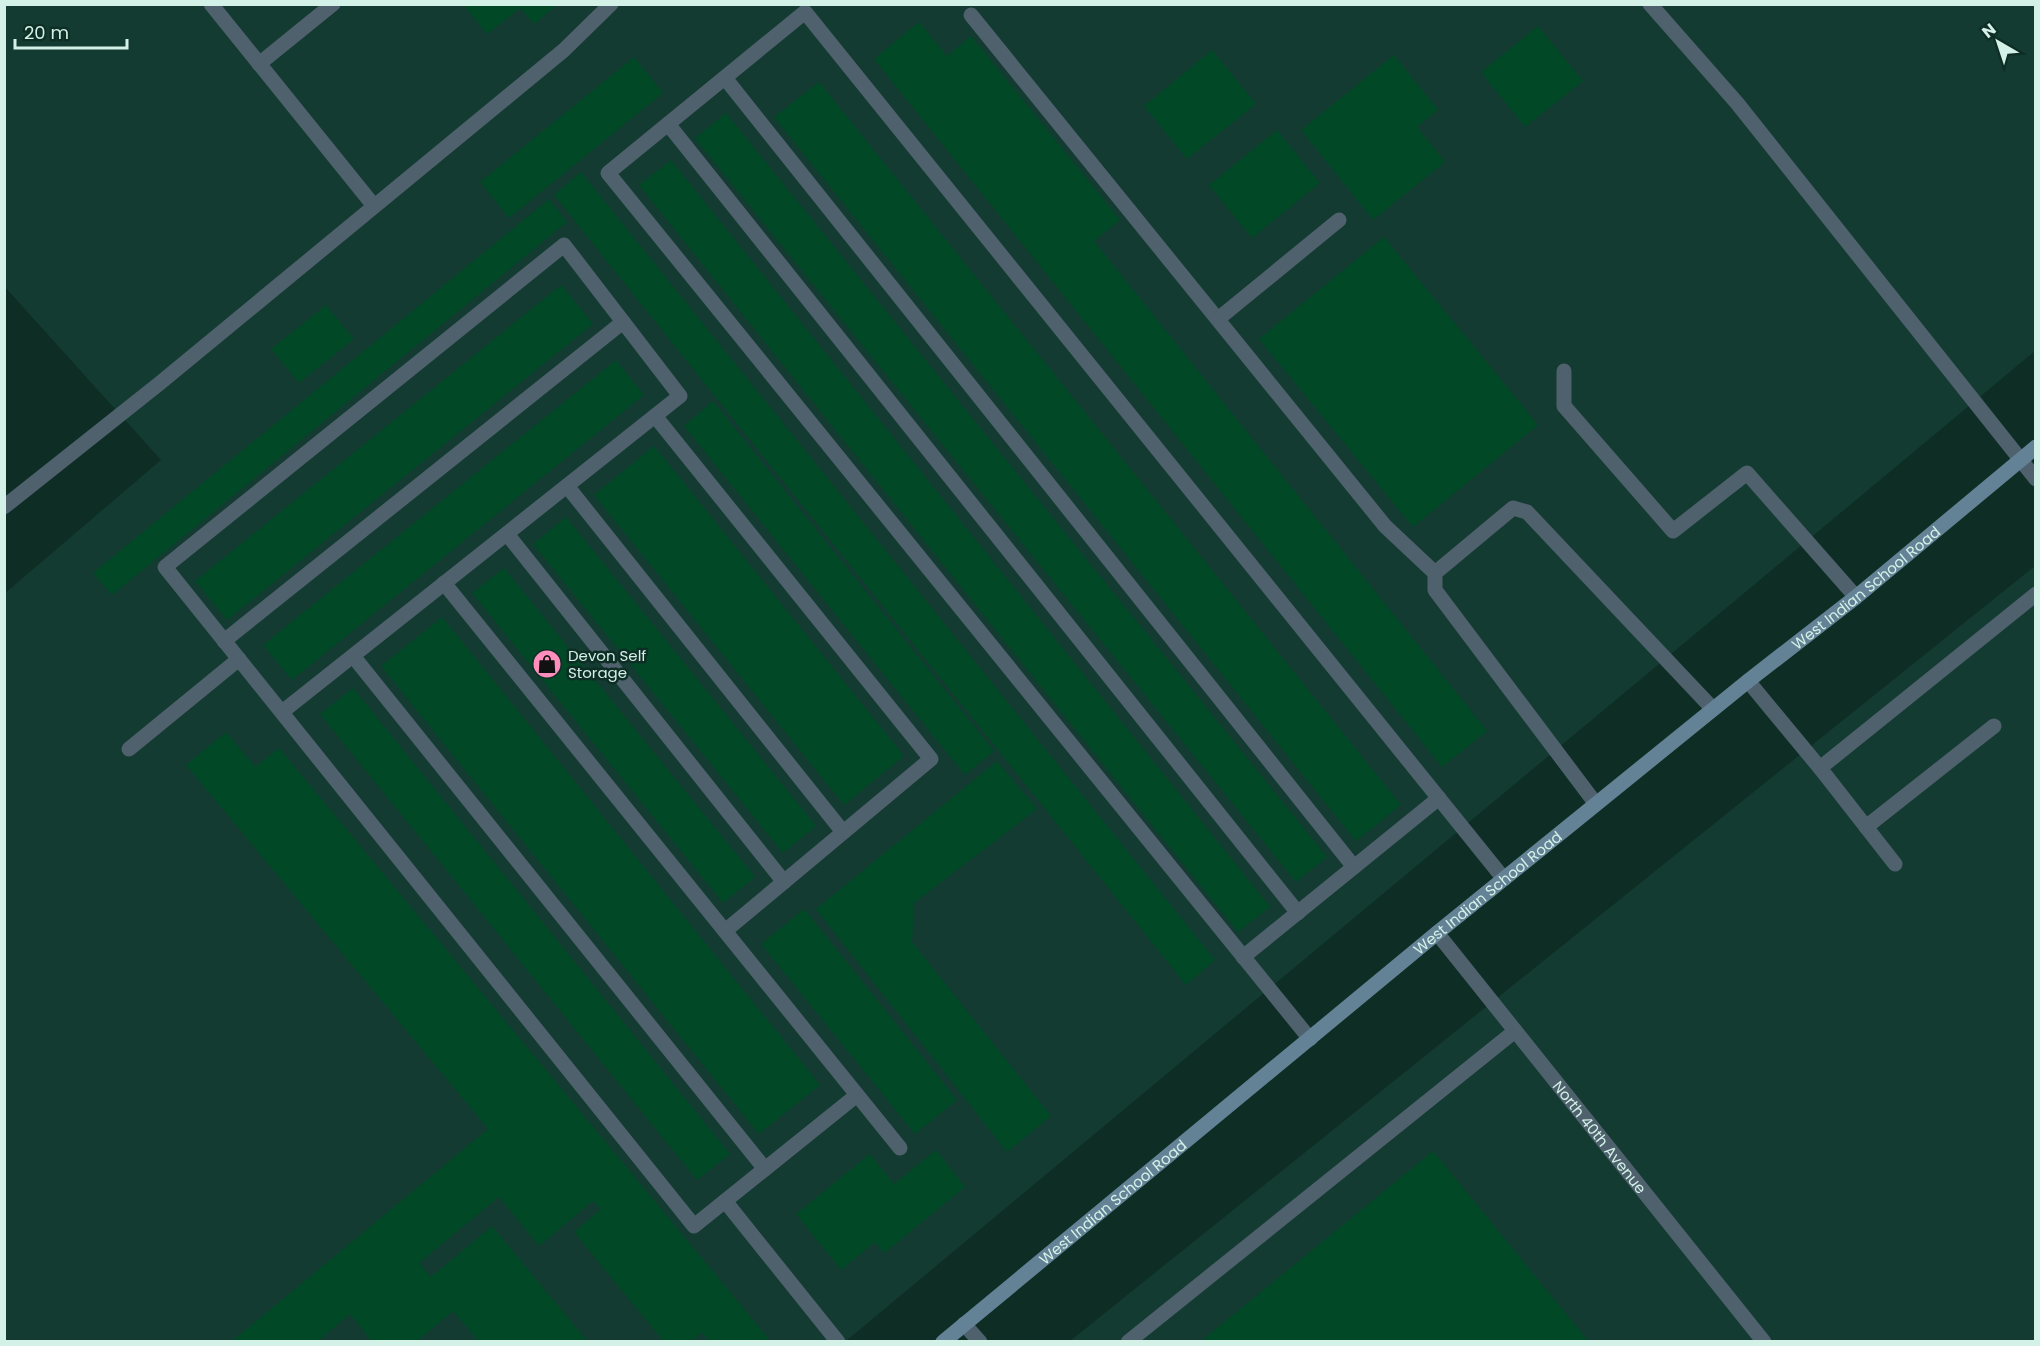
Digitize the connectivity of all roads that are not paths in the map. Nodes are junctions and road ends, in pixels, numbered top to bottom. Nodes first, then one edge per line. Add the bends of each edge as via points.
1 (211, 4) edge
2 (333, 4) edge
3 (611, 4) edge
4 (1650, 4) edge
5 (971, 15) dead end
6 (259, 64) junction
7 (725, 78) junction
8 (668, 124) junction
9 (374, 206) junction
10 (1339, 220) dead end
11 (1218, 319) junction
12 (623, 322) junction
13 (1564, 371) dead end
14 (655, 416) junction
15 (2036, 447) edge
16 (2020, 460) junction
17 (2036, 478) edge
18 (567, 486) junction
19 (4, 507) edge
20 (507, 534) junction
21 (1435, 573) junction
22 (444, 583) junction
23 (2036, 594) edge
24 (1856, 597) junction
25 (224, 641) junction
26 (352, 656) junction
27 (239, 659) junction
28 (1748, 681) junction
29 (1713, 709) junction
30 (282, 712) junction
31 (1994, 726) dead end
32 (129, 749) dead end
33 (1820, 768) junction
34 (1439, 798) junction
35 (1596, 804) junction
36 (1866, 827) junction
37 (843, 832) junction
38 (1895, 864) dead end
39 (1354, 867) junction
40 (1504, 879) junction
41 (784, 882) junction
42 (1298, 913) junction
43 (725, 931) junction
44 (1437, 933) junction
45 (1243, 957) junction
46 (1515, 1031) junction
47 (1310, 1039) junction
48 (856, 1095) junction
49 (900, 1148) dead end
50 (765, 1168) junction
51 (725, 1201) junction
52 (964, 1324) junction
53 (838, 1341) edge
54 (943, 1341) edge
55 (980, 1341) edge
56 (1128, 1341) edge
57 (1764, 1341) edge

1 - 6 street
2 - 6 street
3 - 9 street via 564,50
4 - 16 street via 1835,223
5 - 11 street
6 - 9 street
7 - 8 street
7 - 34 street via 805,12
7 - 39 street
8 - 42 street
8 - 45 street via 608,173
9 - 19 street
10 - 11 street
11 - 21 street via 1385,526
12 - 14 street via 680,396
12 - 25 street
12 - 25 street via 564,245 165,567
13 - 24 street via 1564,406 1673,531 1747,473
14 - 18 street
14 - 37 street via 931,759
15 - 16 main road, West Indian School Road
16 - 17 street
16 - 24 main road, West Indian School Road
18 - 20 street
18 - 37 street
20 - 22 street
20 - 41 street
21 - 29 street via 1513,508 1527,512
21 - 35 street via 1435,590
22 - 26 street
22 - 43 street
23 - 33 street
24 - 28 main road, West Indian School Road
25 - 27 street
26 - 30 street
26 - 50 street
27 - 30 street
27 - 32 street
28 - 29 main road, West Indian School Road
28 - 33 street
29 - 35 main road, West Indian School Road
30 - 51 street via 694,1226
31 - 36 street
33 - 36 street
34 - 39 street
34 - 40 street
35 - 40 main road, West Indian School Road
36 - 38 street
37 - 41 street
39 - 42 street
40 - 44 main road, West Indian School Road
41 - 43 street
42 - 45 street
43 - 48 street
44 - 46 street, North 40th Avenue
44 - 47 main road, West Indian School Road
45 - 47 street
46 - 56 street
46 - 57 street, North 40th Avenue
47 - 52 main road, West Indian School Road
48 - 49 street
48 - 50 street
50 - 51 street
51 - 53 street
52 - 54 main road, West Indian School Road
52 - 55 street

